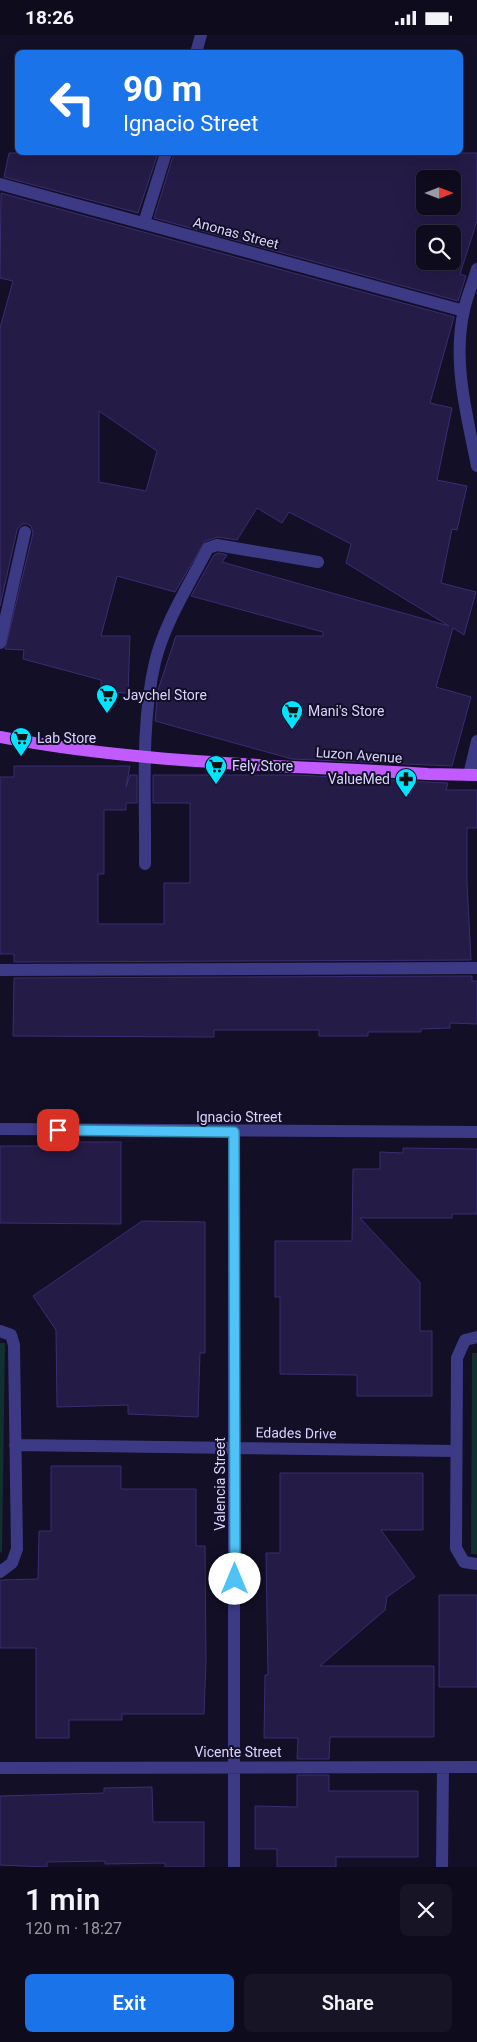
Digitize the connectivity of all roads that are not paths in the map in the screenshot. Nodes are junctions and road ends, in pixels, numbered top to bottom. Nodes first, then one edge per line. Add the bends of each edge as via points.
1 (201, 35) edge
2 (197, 50) edge
3 (165, 155) edge
4 (0, 184) edge
5 (144, 223) junction
6 (477, 269) edge
7 (464, 311) junction
8 (477, 466) edge
9 (25, 532) dead end
10 (318, 562) dead end
11 (0, 643) edge
12 (0, 737) edge
13 (477, 741) edge
14 (146, 757) junction
15 (473, 775) edge
16 (145, 864) dead end
17 (477, 968) edge
18 (0, 970) edge
19 (0, 1129) edge
20 (234, 1132) junction
21 (477, 1132) edge
22 (0, 1331) edge
23 (477, 1337) edge
24 (15, 1445) junction
25 (235, 1447) junction
26 (456, 1451) junction
27 (477, 1564) edge
28 (0, 1572) edge
29 (235, 1767) junction
30 (443, 1767) junction
31 (477, 1767) edge
32 (0, 1768) edge
33 (234, 1867) edge
34 (442, 1867) edge

1 - 2 street
3 - 5 street
4 - 5 street, Anonas Street
5 - 7 street, Anonas Street
6 - 7 street
7 - 8 street via 460,357 463,397
9 - 11 street
10 - 14 street via 217,545 208,548 172,616 155,663
12 - 14 main road, Luzon Avenue via 52,747
13 - 15 street
14 - 15 main road, Luzon Avenue
14 - 16 street
17 - 18 street
19 - 20 street, Ignacio Street
20 - 21 street, Ignacio Street
20 - 25 street, Valencia Street
22 - 24 street via 11,1335 14,1345
23 - 26 street via 465,1340 457,1358
24 - 25 street, Edades Drive
24 - 28 street via 17,1549 12,1563
25 - 26 street, Edades Drive
25 - 29 street, Valencia Street
26 - 27 street via 456,1548 464,1562
29 - 30 street, Vicente Street
29 - 32 street, Vicente Street
29 - 33 street, Valencia Street
30 - 31 street, Vicente Street
30 - 34 street

